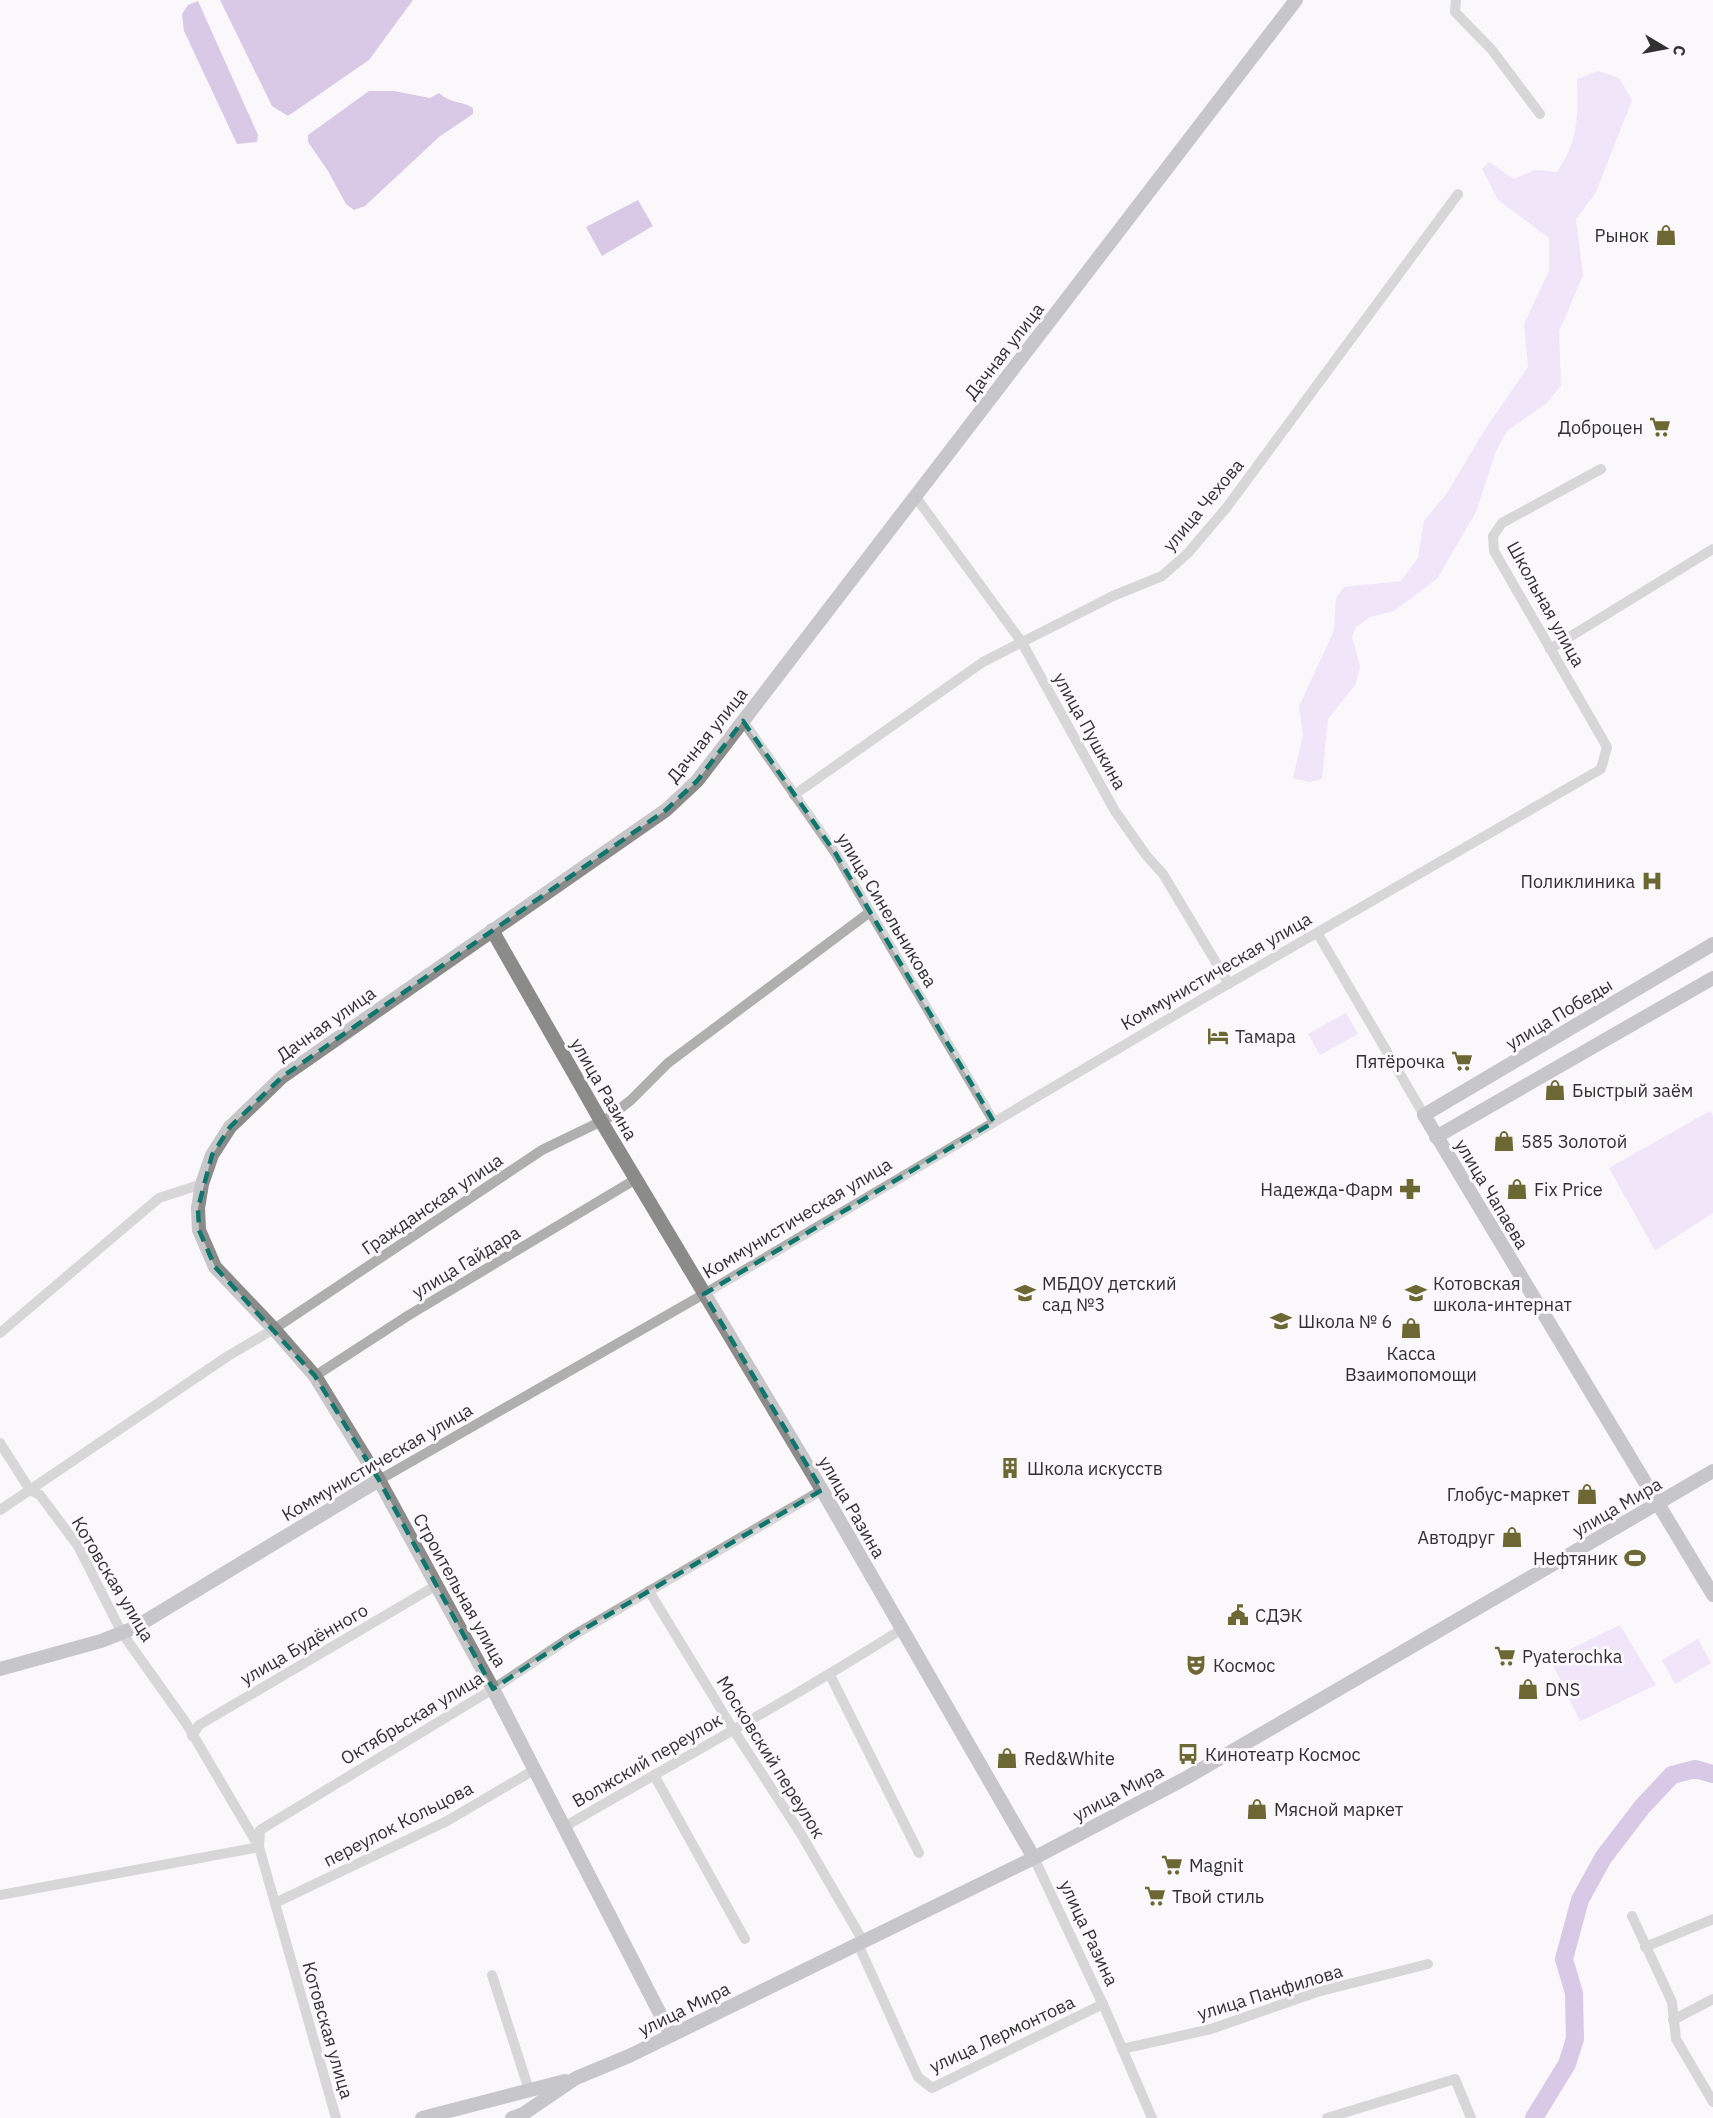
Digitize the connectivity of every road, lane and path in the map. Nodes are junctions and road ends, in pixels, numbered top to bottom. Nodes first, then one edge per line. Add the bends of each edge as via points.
1 (1296, 0) edge
2 (1456, 0) edge
3 (1540, 114) dead end
4 (1458, 194) dead end
5 (1600, 468) dead end
6 (915, 496) junction
7 (1713, 549) edge
8 (1021, 641) junction
9 (1550, 649) junction
10 (743, 721) junction
11 (1601, 770) joint
12 (794, 795) junction
13 (870, 912) junction
14 (492, 930) junction
15 (1318, 934) junction
16 (1713, 944) edge
17 (1713, 978) edge
18 (1229, 984) junction
19 (1424, 1115) junction
20 (601, 1120) junction
21 (994, 1122) junction
22 (1436, 1137) junction
23 (636, 1179) junction
24 (202, 1184) junction
25 (704, 1294) junction
26 (274, 1329) junction
27 (0, 1333) edge
28 (315, 1376) junction
29 (0, 1443) edge
30 (1713, 1471) edge
31 (379, 1480) junction
32 (30, 1490) junction
33 (822, 1490) junction
34 (1658, 1504) junction
35 (0, 1510) edge
36 (437, 1585) junction
37 (649, 1591) junction
38 (1713, 1595) edge
39 (902, 1629) junction
40 (122, 1633) junction
41 (0, 1669) edge
42 (830, 1675) junction
43 (493, 1689) junction
44 (733, 1729) junction
45 (192, 1736) junction
46 (534, 1770) junction
47 (654, 1774) junction
48 (564, 1827) junction
49 (259, 1847) junction
50 (919, 1853) dead end
51 (1034, 1858) junction
52 (0, 1895) edge
53 (275, 1903) junction
54 (1632, 1916) dead end
55 (1713, 1919) edge
56 (745, 1939) dead end
57 (861, 1942) junction
58 (1645, 1947) junction
59 (1428, 1964) dead end
60 (492, 1975) dead end
61 (1713, 2000) edge
62 (1102, 2004) junction
63 (1673, 2020) junction
64 (670, 2036) junction
65 (1122, 2049) junction
66 (576, 2078) junction
67 (530, 2090) junction
68 (1713, 2102) edge
69 (518, 2116) edge
70 (336, 2118) edge
71 (422, 2118) edge
72 (1152, 2118) edge
73 (1327, 2118) edge
74 (1471, 2118) edge

1 - 6 street, Дачная улица
2 - 3 street via 1455,12 1492,50
4 - 8 street, улица Чехова via 1227,507 1188,553 1162,576
5 - 9 street, Школьная улица via 1502,523 1493,536 1494,551
6 - 8 street, улица Пушкина
6 - 10 street, Дачная улица
7 - 9 street
8 - 12 street, улица Чехова via 983,662
8 - 18 street, улица Пушкина via 1115,811 1163,874
9 - 11 street, Школьная улица via 1607,747
10 - 12 street, улица Синельникова
10 - 14 street, Дачная улица via 697,782 666,810
11 - 15 street, Коммунистическая улица
12 - 13 street, улица Синельникова via 836,854
13 - 20 street, Гражданская улица via 668,1064 631,1100
13 - 21 street, улица Синельникова
14 - 20 street, улица Разина
14 - 24 street, Дачная улица via 282,1077 230,1127 212,1155
15 - 18 street, Коммунистическая улица
15 - 19 street, улица Чапаева
16 - 19 street, улица Победы
17 - 22 street
18 - 21 street, Коммунистическая улица
19 - 22 street, улица Чапаева
20 - 23 street, улица Разина
20 - 26 street, Гражданская улица via 542,1150
21 - 25 street, Коммунистическая улица
22 - 34 street, улица Чапаева
23 - 25 street, улица Разина
23 - 28 street, улица Гайдара
24 - 26 street, Строительная улица via 199,1230 215,1267
24 - 27 street via 159,1198
25 - 31 street, Коммунистическая улица
25 - 33 street, улица Разина
26 - 28 street, Строительная улица
26 - 32 street, Гражданская улица
28 - 31 street, Строительная улица
29 - 32 street, Котовская улица
30 - 34 street, улица Мира
31 - 36 street, Строительная улица
31 - 40 street, Коммунистическая улица
32 - 35 street, Гражданская улица
32 - 40 street, Котовская улица via 40,1495 78,1546
33 - 37 street, Октябрьская улица
33 - 39 street, улица Разина
34 - 38 street, улица Чапаева
34 - 51 street, улица Мира via 1186,1778
36 - 43 street, Строительная улица
36 - 45 street, улица Будённого via 199,1725
37 - 43 street, Октябрьская улица
37 - 44 street, Московский переулок
39 - 42 street, Волжский переулок
39 - 51 street, улица Разина
40 - 41 street, Коммунистическая улица
40 - 45 street, Котовская улица
42 - 44 street, Волжский переулок
42 - 50 street
43 - 46 street, Строительная улица
43 - 49 street, Октябрьская улица via 260,1830
44 - 47 street, Волжский переулок
44 - 57 street, Московский переулок via 801,1834
45 - 49 street, Котовская улица
46 - 48 street, Строительная улица
46 - 53 street, переулок Кольцова via 447,1821
47 - 48 street, Волжский переулок
47 - 56 street
48 - 64 street, Строительная улица
49 - 52 street
49 - 53 street, Котовская улица
51 - 57 street, улица Мира
51 - 62 street, улица Разина
53 - 70 street, Котовская улица
54 - 58 street
55 - 58 street
57 - 62 street, улица Лермонтова via 918,2077 932,2088
57 - 64 street, улица Мира
58 - 63 street via 1672,2002
59 - 65 street, улица Панфилова via 1317,1992 1211,2029
60 - 67 street
61 - 63 street
62 - 65 street, улица Разина
63 - 68 street via 1676,2039
64 - 66 street, улица Мира
65 - 72 street, улица Разина
66 - 67 street
66 - 69 street, улица Мира
67 - 71 street
73 - 74 street via 1455,2079

